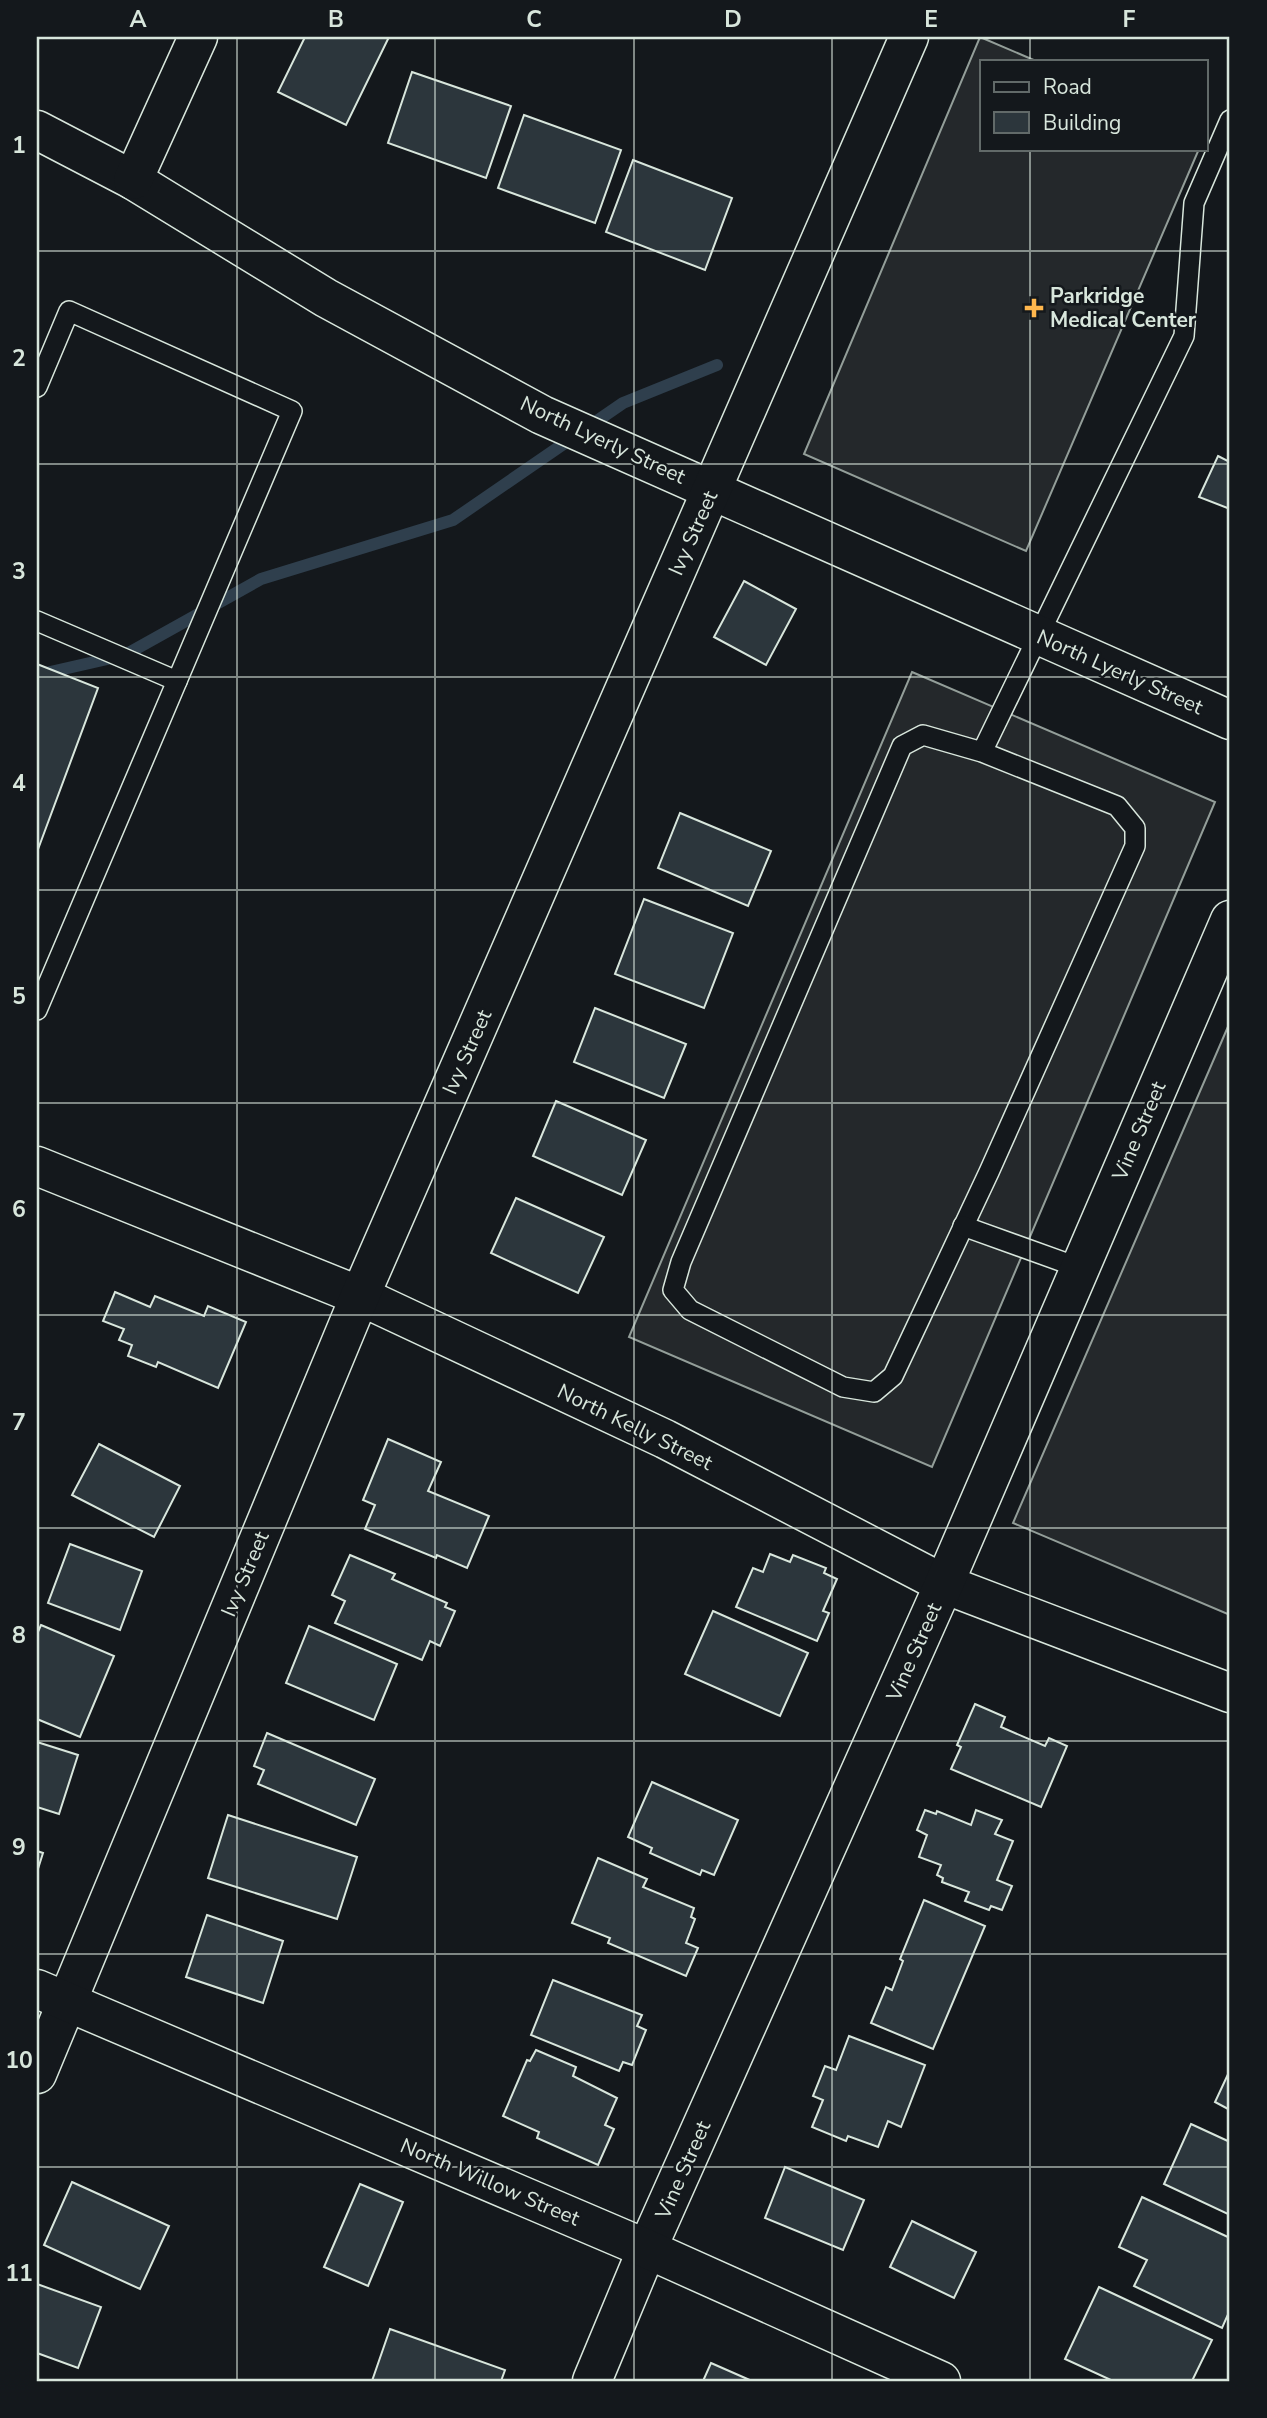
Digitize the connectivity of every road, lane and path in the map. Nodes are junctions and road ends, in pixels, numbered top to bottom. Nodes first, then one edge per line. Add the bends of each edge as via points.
1 (198, 37) edge
2 (909, 37) edge
3 (1230, 120) edge
4 (37, 130) edge
5 (133, 180) junction
6 (37, 387) edge
7 (712, 491) junction
8 (37, 621) edge
9 (1039, 636) junction
10 (177, 681) junction
11 (1230, 720) edge
12 (982, 752) junction
13 (1230, 920) edge
14 (37, 1010) edge
15 (37, 1166) edge
16 (963, 1226) junction
17 (1080, 1268) junction
18 (360, 1296) junction
19 (944, 1584) junction
20 (1230, 1693) edge
21 (52, 1996) edge
22 (37, 2074) edge
23 (647, 2249) junction
24 (592, 2381) edge
25 (941, 2381) edge

1 - 5 street
2 - 7 street, Ivy Street
3 - 9 lane via 1194,203 1184,336
4 - 5 street, North Lyerly Street
5 - 7 street, North Lyerly Street via 326,298 542,415
6 - 10 lane via 69,311 292,411
7 - 9 street, North Lyerly Street
7 - 18 street, Ivy Street
8 - 10 lane
9 - 11 street, North Lyerly Street
9 - 12 lane
10 - 14 lane
12 - 16 lane via 1117,806 1135,828 1135,846
12 - 16 lane via 923,735 902,746 686,1250 673,1290 690,1310 764,1348 843,1387 874,1392 893,1376
13 - 17 street, Vine Street
15 - 18 street, North Kelly Street
16 - 17 lane
17 - 19 street, Vine Street
18 - 19 street, North Kelly Street via 665,1439
18 - 21 street, Ivy Street
19 - 20 street, North Kelly Street
19 - 23 street, Vine Street
21 - 22 street, Ivy Street
21 - 23 street, North Willow Street
23 - 24 street, Vine Street
23 - 25 street, North Willow Street

